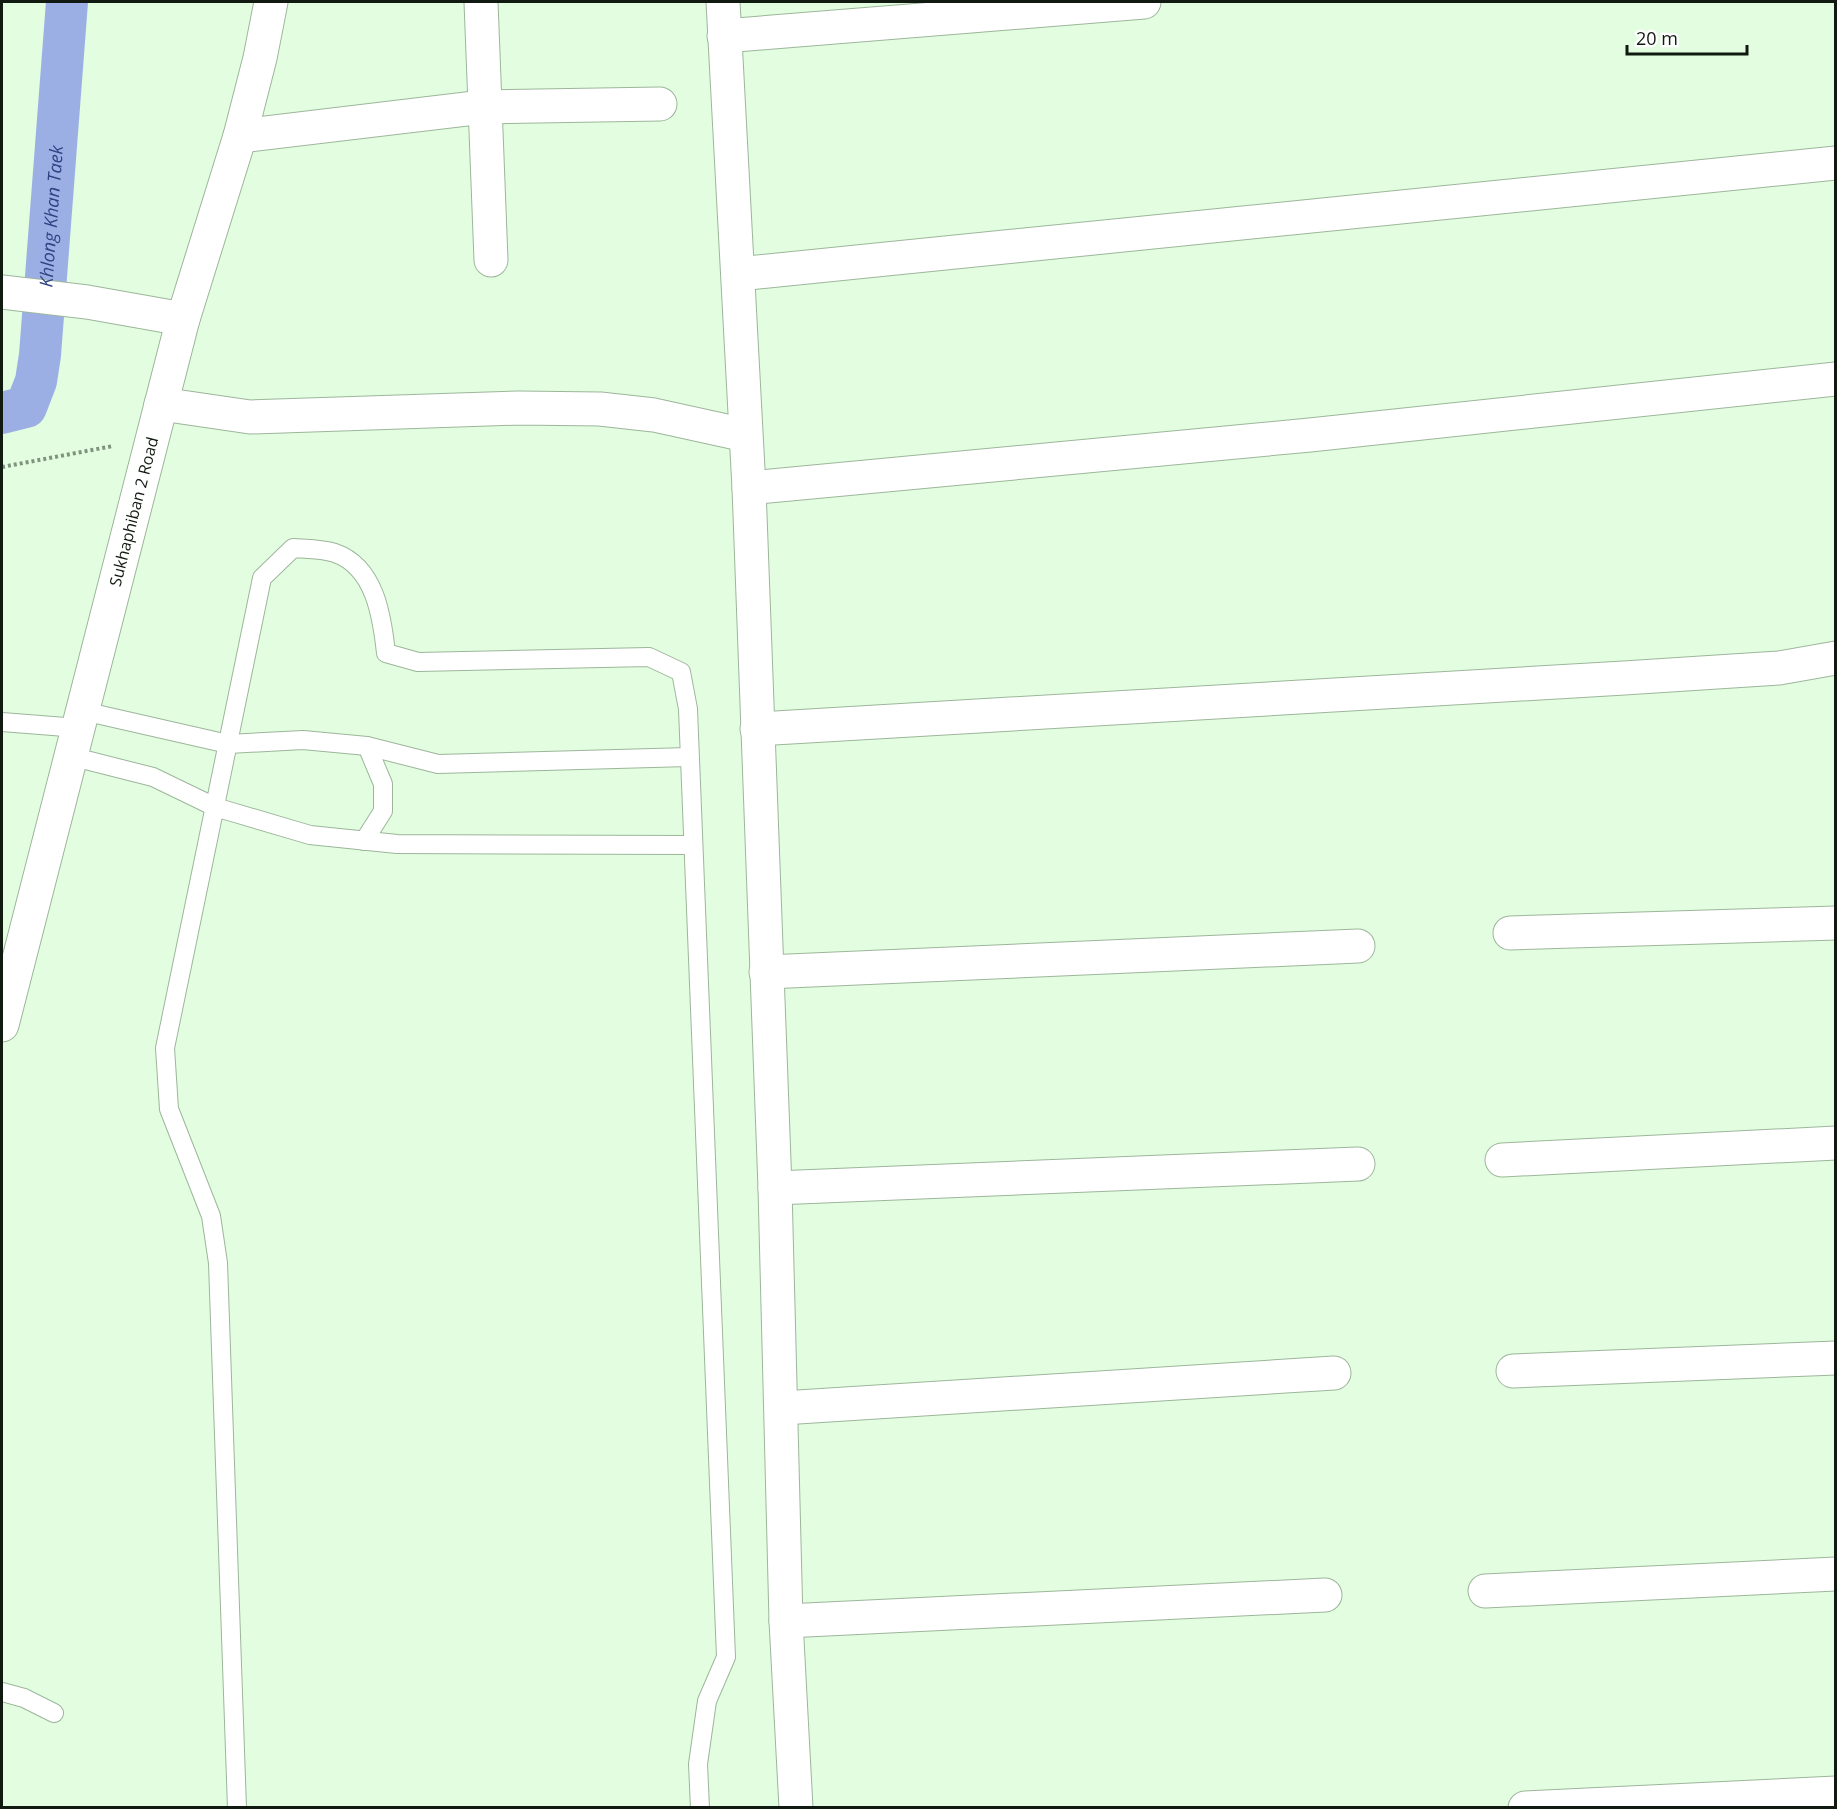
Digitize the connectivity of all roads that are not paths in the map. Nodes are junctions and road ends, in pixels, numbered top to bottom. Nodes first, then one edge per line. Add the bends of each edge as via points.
1 (481, 2) edge
2 (723, 2) edge
3 (1144, 2) edge
4 (270, 7) edge
5 (724, 36) junction
6 (660, 104) dead end
7 (483, 107) junction
8 (240, 136) junction
9 (1836, 163) edge
10 (491, 260) dead end
11 (738, 274) junction
12 (5, 292) edge
13 (183, 319) junction
14 (1836, 379) edge
15 (161, 404) junction
16 (745, 435) junction
17 (749, 488) junction
18 (1836, 658) edge
19 (2, 722) edge
20 (757, 729) junction
21 (77, 731) junction
22 (228, 744) junction
23 (367, 746) junction
24 (689, 757) junction
25 (215, 807) junction
26 (364, 841) junction
27 (692, 845) junction
28 (1836, 923) edge
29 (1509, 933) dead end
30 (1358, 946) dead end
31 (766, 972) junction
32 (2, 1017) edge
33 (1836, 1143) edge
34 (1503, 1160) dead end
35 (1358, 1164) dead end
36 (775, 1188) junction
37 (1836, 1358) edge
38 (1513, 1371) dead end
39 (1334, 1373) dead end
40 (782, 1408) junction
41 (1836, 1574) edge
42 (1485, 1591) dead end
43 (1325, 1595) dead end
44 (786, 1621) junction
45 (2, 1692) edge
46 (54, 1713) dead end
47 (1836, 1793) edge
48 (237, 1808) edge
49 (700, 1808) edge
50 (796, 1808) edge
51 (1525, 1808) edge

1 - 7 street
2 - 5 street
3 - 5 street
4 - 8 street, Sukhaphiban 2 Road
5 - 11 street
6 - 7 street
7 - 8 street
7 - 10 street
8 - 13 street, Sukhaphiban 2 Road
9 - 11 street
11 - 16 street
12 - 13 street
13 - 15 street, Sukhaphiban 2 Road
14 - 17 street via 1310,435
15 - 16 street via 250,417 600,409 654,415
15 - 21 street, Sukhaphiban 2 Road
16 - 17 street
17 - 20 street
18 - 20 street via 1779,668
19 - 21 lane
20 - 31 street
21 - 22 lane
21 - 25 lane via 153,777
21 - 32 street, Sukhaphiban 2 Road
22 - 23 lane via 303,740
22 - 24 lane via 262,578 293,548 336,553 367,576 383,623 386,652 418,662 649,657 681,672 688,709
22 - 25 lane
23 - 24 lane via 438,764
23 - 26 lane via 383,784 383,811
24 - 27 lane
25 - 26 lane via 310,835
25 - 48 lane via 165,1048 169,1109 212,1216 218,1263
26 - 27 lane
27 - 49 lane via 726,1657 707,1701 698,1764
28 - 29 street
30 - 31 street
31 - 36 street
33 - 34 street
35 - 36 street
36 - 40 street
37 - 38 street
39 - 40 street
40 - 44 street
41 - 42 street
43 - 44 street
44 - 50 street
45 - 46 lane
47 - 51 street

